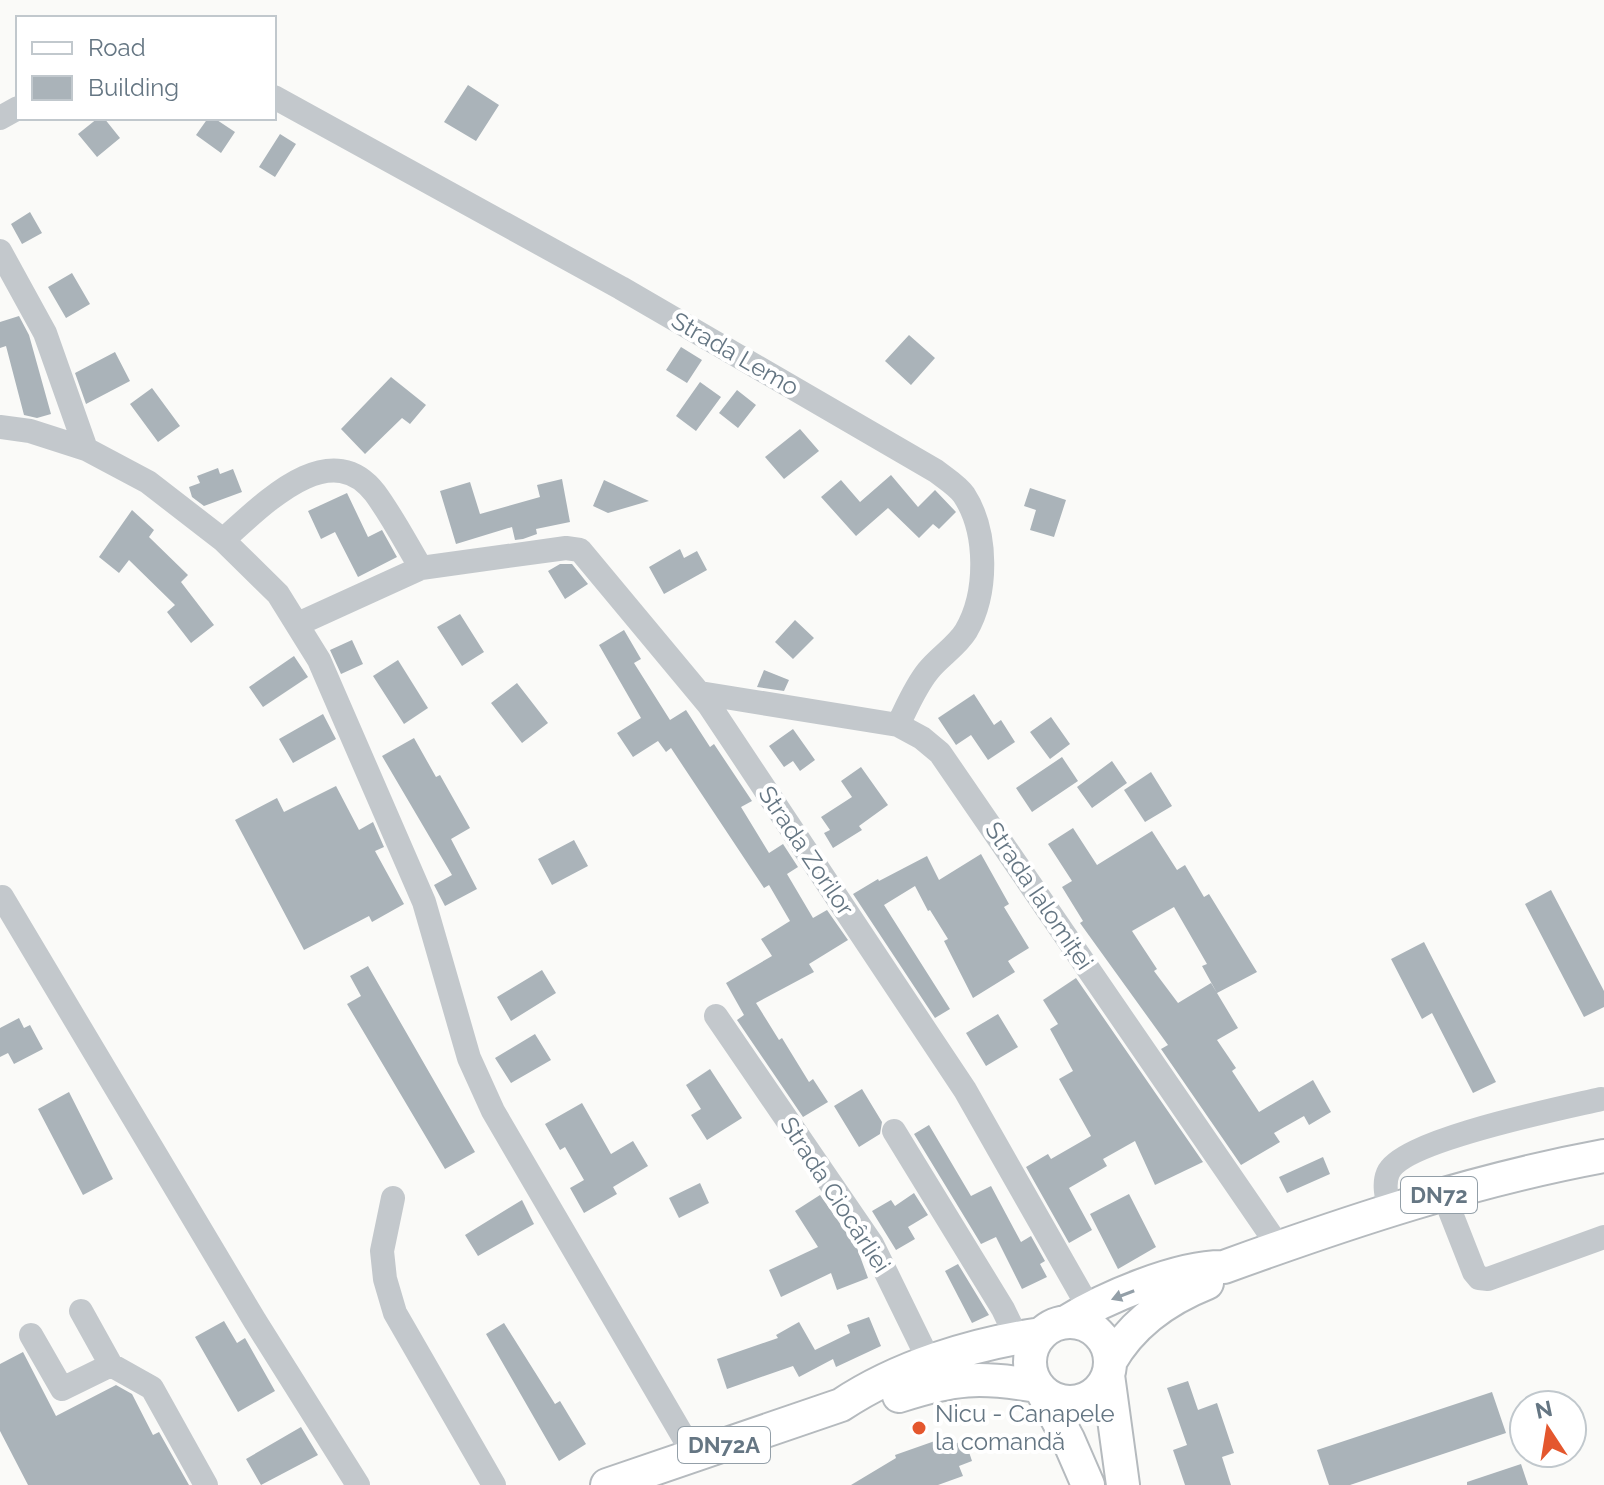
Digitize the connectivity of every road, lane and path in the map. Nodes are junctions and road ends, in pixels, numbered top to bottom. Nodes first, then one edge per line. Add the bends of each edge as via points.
1 (276, 98) edge
2 (0, 251) edge
3 (0, 427) edge
4 (86, 449) junction
5 (223, 540) junction
6 (421, 568) junction
7 (298, 624) junction
8 (700, 693) junction
9 (898, 725) junction
10 (2, 897) edge
11 (716, 1016) dead end
12 (1601, 1099) dead end
13 (894, 1131) dead end
14 (1604, 1156) edge
15 (1443, 1193) junction
16 (393, 1198) dead end
17 (1390, 1210) junction
18 (1604, 1237) edge
19 (1279, 1247) junction
20 (1224, 1267) junction
21 (81, 1311) dead end
22 (1053, 1325) junction
23 (31, 1335) dead end
24 (111, 1365) junction
25 (1109, 1368) junction
26 (935, 1373) junction
27 (1040, 1389) junction
28 (694, 1455) junction
29 (206, 1485) edge
30 (358, 1485) edge
31 (494, 1485) edge
32 (607, 1485) edge
33 (1088, 1485) edge
34 (1123, 1485) edge

1 - 9 street, Strada Lemo via 635,296 936,471 963,493 976,520 981,550 977,605 966,633 929,669
2 - 4 street via 45,333
3 - 4 street
4 - 5 street via 148,482
5 - 6 street via 285,486 315,472 350,473 373,491
5 - 7 street via 278,594
6 - 7 street, Strada Zorilor
6 - 8 street, Strada Zorilor via 580,550
7 - 28 street via 319,660 424,902 469,1058 493,1111
8 - 9 street, Strada Ialomiței
8 - 22 street, Strada Zorilor via 965,1090
9 - 19 street, Strada Ialomiței via 940,753
10 - 30 street
11 - 26 street, Strada Ciocârliei via 872,1244
12 - 17 street via 1496,1123 1396,1162 1385,1187
13 - 22 street via 1003,1309
14 - 15 main road, DN72
15 - 17 main road, DN72
15 - 18 street via 1479,1278
16 - 31 street via 382,1251 395,1313
17 - 19 main road, DN72
19 - 20 main road, DN72
20 -> 22 main road, DN72 via 1204,1267
20 - 25 main road, DN72 via 1209,1282 1180,1294 1142,1322
21 - 24 street
22 - 25 main road via 1079,1323 1091,1328 1108,1348
22 - 26 main road, DN72A
22 - 27 main road via 1034,1343 1029,1365
23 - 24 street via 62,1389
24 - 29 street via 152,1388
25 - 27 main road, DN72 via 1102,1386 1081,1401 1054,1399
25 - 34 main road
26 - 27 main road, DN72A
26 - 28 main road, DN72A via 871,1385 841,1405
27 - 33 main road
28 - 32 main road, DN72A

